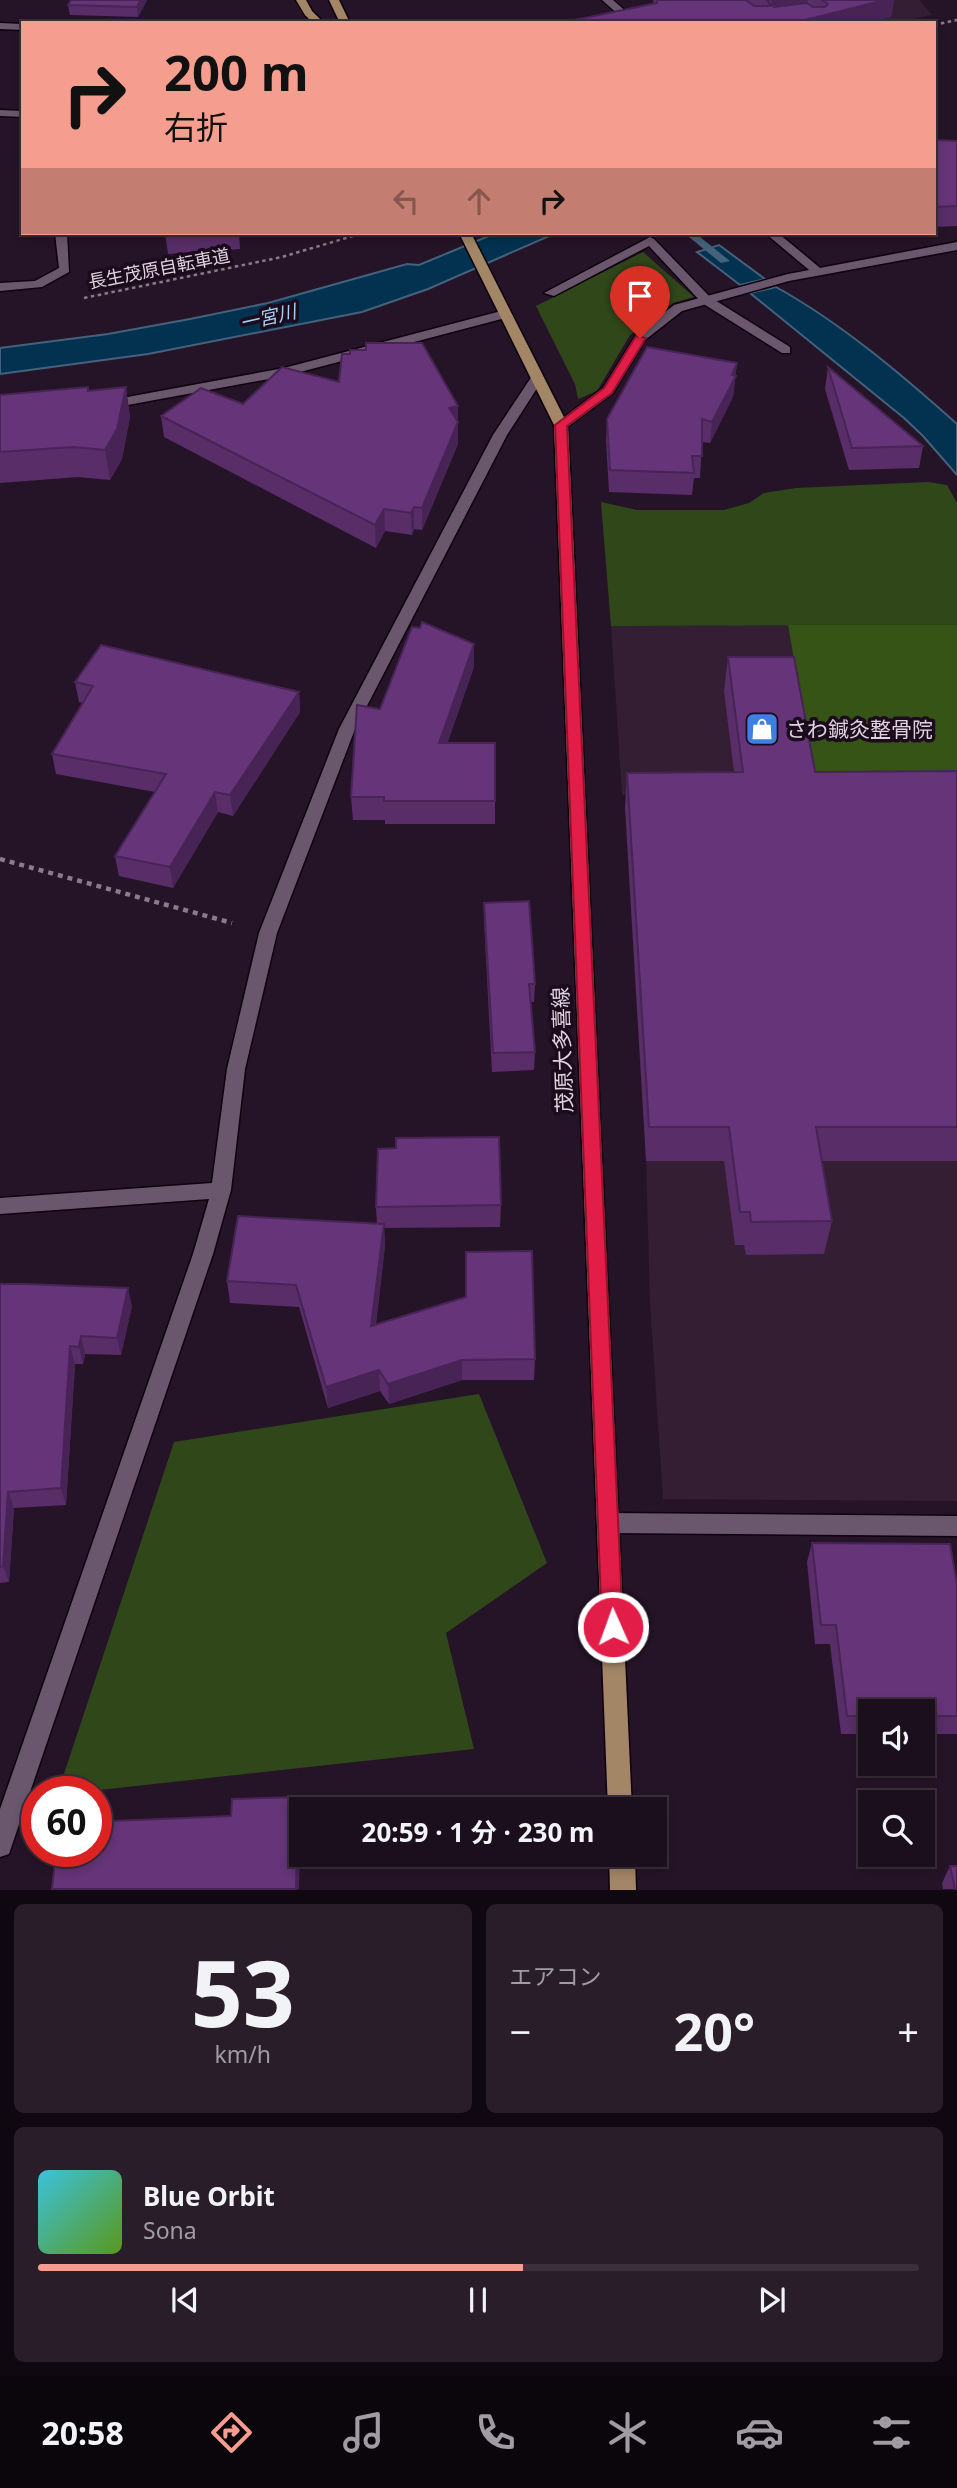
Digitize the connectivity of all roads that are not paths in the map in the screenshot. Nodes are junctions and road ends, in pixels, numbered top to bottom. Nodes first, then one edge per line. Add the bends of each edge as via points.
1 (301, 0) edge
2 (334, 0) edge
3 (607, 0) edge
4 (317, 21) edge
5 (344, 21) edge
6 (632, 21) edge
7 (0, 26) edge
8 (21, 27) edge
9 (0, 113) edge
10 (21, 114) edge
11 (61, 235) edge
12 (466, 235) edge
13 (773, 235) edge
14 (957, 246) edge
15 (819, 272) junction
16 (0, 287) edge
17 (550, 293) dead end
18 (706, 300) junction
19 (502, 309) junction
20 (786, 350) dead end
21 (537, 379) junction
22 (95, 406) edge
23 (561, 425) junction
24 (221, 1191) junction
25 (0, 1206) edge
26 (609, 1523) junction
27 (957, 1526) edge
28 (620, 1797) edge
29 (0, 1844) edge
30 (622, 1867) edge
31 (623, 1889) edge

1 - 4 main road
2 - 5 main road
3 - 6 street
7 - 8 street
9 - 10 street
11 - 16 street via 65,269 38,284
12 - 19 main road, 茂原大多喜線
13 - 15 street
14 - 15 street
15 - 18 street
17 - 18 street via 650,241
18 - 20 street
18 - 23 street via 678,308 652,326 608,390
19 - 21 main road, 茂原大多喜線
19 - 22 street via 285,372
21 - 23 main road, 茂原大多喜線
21 - 24 street via 500,435 346,729 268,933 236,1069
23 - 26 main road, 茂原大多喜線
24 - 25 street
24 - 29 street via 204,1254
26 - 27 street
26 - 28 main road, 茂原大多喜線
30 - 31 main road

